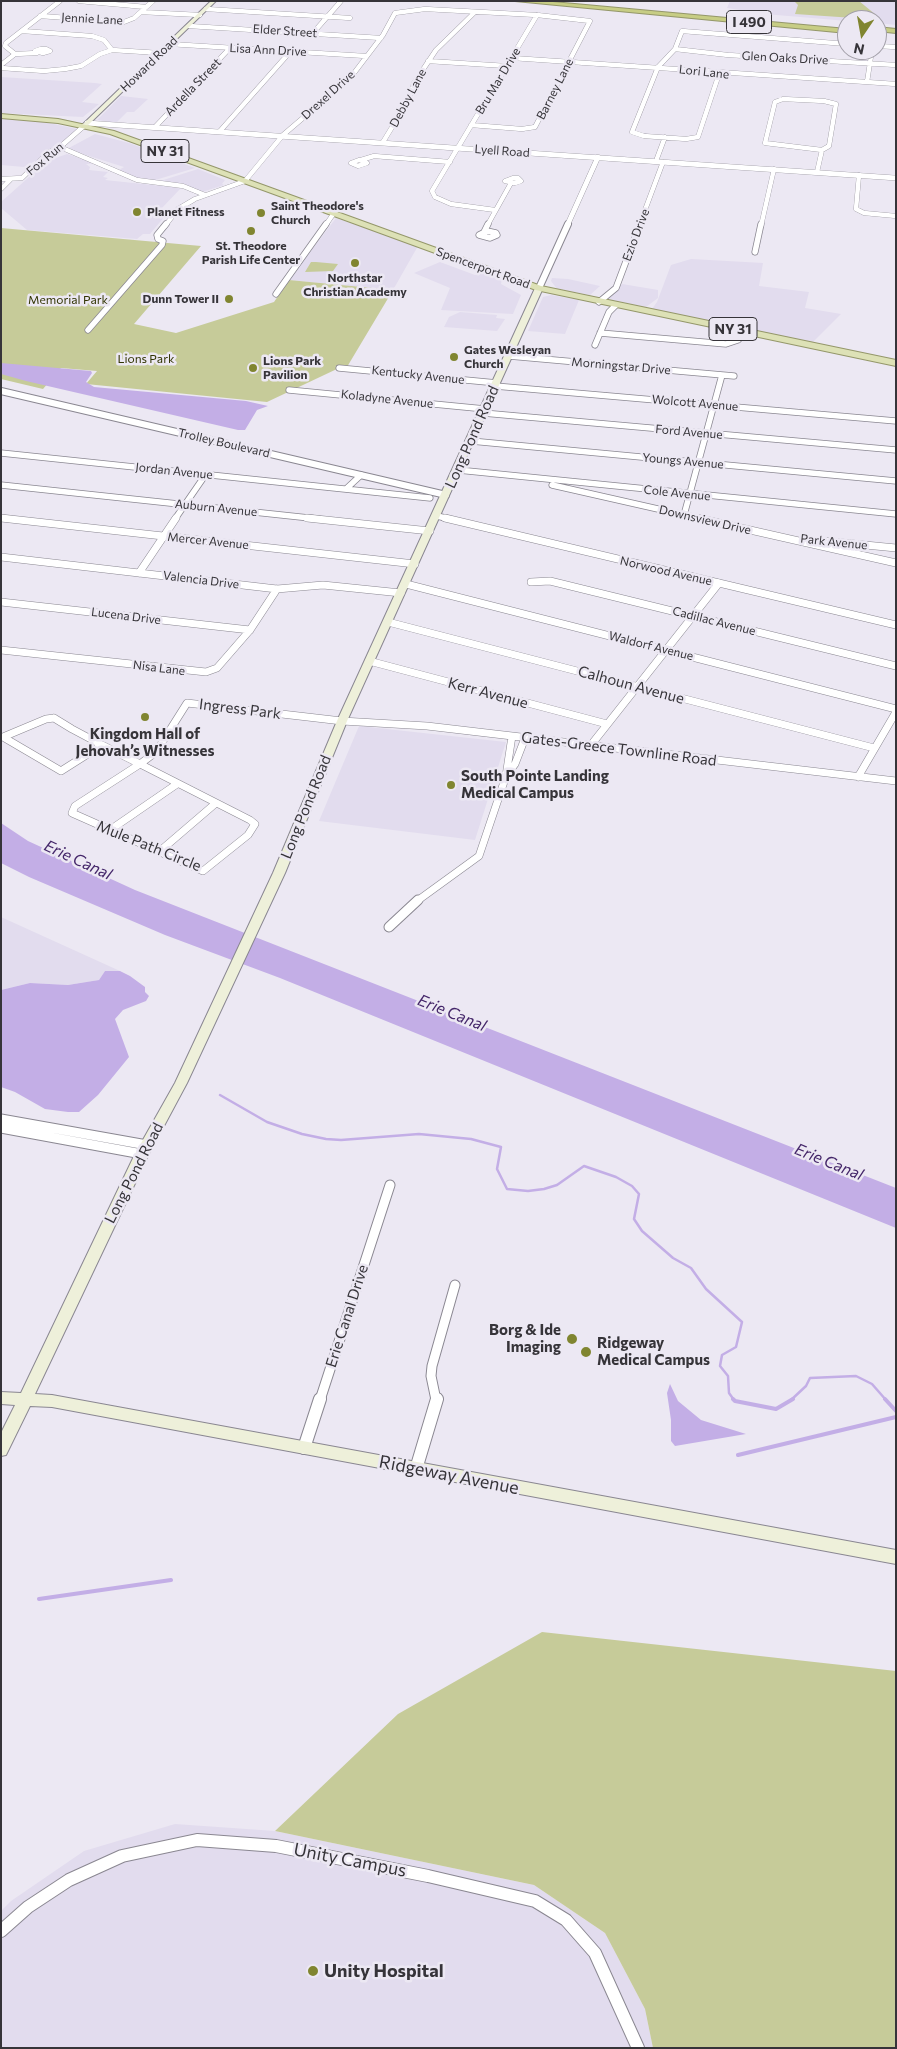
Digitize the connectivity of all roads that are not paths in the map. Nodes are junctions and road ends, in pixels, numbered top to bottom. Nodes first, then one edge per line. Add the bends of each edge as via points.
1 (60, 1) edge
2 (79, 1) edge
3 (152, 1) edge
4 (214, 1) edge
5 (341, 1) edge
6 (518, 1) edge
7 (571, 1) edge
8 (146, 7) junction
9 (206, 9) junction
10 (141, 12) junction
11 (475, 12) junction
12 (200, 15) junction
13 (538, 15) junction
14 (40, 16) junction
15 (327, 17) junction
16 (350, 18) dead end
17 (588, 20) joint
18 (837, 25) edge
19 (189, 26) junction
20 (837, 30) edge
21 (22, 31) junction
22 (313, 33) junction
23 (381, 38) junction
24 (837, 43) edge
25 (169, 44) junction
26 (230, 48) junction
27 (674, 49) junction
28 (112, 50) junction
29 (290, 52) junction
30 (37, 53) dead end
31 (160, 53) junction
32 (15, 54) junction
33 (366, 56) junction
34 (512, 58) junction
35 (870, 60) edge
36 (570, 61) junction
37 (428, 62) junction
38 (870, 63) junction
39 (896, 65) edge
40 (507, 66) junction
41 (1, 67) edge
42 (658, 67) junction
43 (720, 74) junction
44 (867, 82) junction
45 (896, 84) edge
46 (1, 116) edge
47 (88, 123) junction
48 (471, 125) junction
49 (155, 127) junction
50 (220, 131) junction
51 (283, 136) junction
52 (665, 137) junction
53 (383, 142) junction
54 (60, 147) junction
55 (458, 148) junction
56 (822, 150) junction
57 (598, 157) junction
58 (362, 160) dead end
59 (656, 161) junction
60 (450, 162) junction
61 (663, 162) junction
62 (774, 169) junction
63 (818, 172) junction
64 (859, 175) junction
65 (896, 178) edge
66 (1, 179) edge
67 (10, 180) junction
68 (245, 181) junction
69 (510, 183) dead end
70 (1, 189) edge
71 (205, 195) junction
72 (495, 210) junction
73 (334, 213) junction
74 (896, 216) edge
75 (484, 232) dead end
76 (755, 252) dead end
77 (539, 288) junction
78 (276, 294) dead end
79 (599, 302) junction
80 (616, 305) junction
81 (88, 330) dead end
82 (746, 332) junction
83 (600, 333) junction
84 (594, 345) dead end
85 (509, 356) junction
86 (896, 363) edge
87 (339, 368) dead end
88 (722, 375) junction
89 (734, 376) dead end
90 (496, 385) junction
91 (289, 390) dead end
92 (1, 391) edge
93 (715, 405) junction
94 (484, 411) junction
95 (896, 421) edge
96 (707, 433) junction
97 (470, 441) junction
98 (896, 450) edge
99 (1, 453) edge
100 (698, 462) junction
101 (458, 470) junction
102 (206, 474) junction
103 (361, 475) junction
104 (515, 476) junction
105 (896, 480) edge
106 (1, 485) edge
107 (346, 489) junction
108 (690, 494) junction
109 (446, 495) junction
110 (430, 498) dead end
111 (186, 504) junction
112 (896, 514) edge
113 (684, 515) junction
114 (437, 516) junction
115 (1, 518) edge
116 (430, 531) junction
117 (772, 535) junction
118 (164, 536) junction
119 (896, 548) edge
120 (1, 557) edge
121 (896, 563) edge
122 (415, 564) junction
123 (139, 573) junction
124 (531, 582) dead end
125 (718, 584) junction
126 (404, 588) junction
127 (277, 589) junction
128 (1, 602) edge
129 (692, 616) junction
130 (388, 622) junction
131 (896, 625) edge
132 (250, 630) junction
133 (1, 650) edge
134 (665, 650) junction
135 (369, 661) junction
136 (896, 666) edge
137 (637, 686) junction
138 (896, 710) edge
139 (342, 721) junction
140 (607, 724) junction
141 (2, 736) edge
142 (512, 736) junction
143 (525, 738) junction
144 (102, 745) junction
145 (591, 746) junction
146 (874, 748) junction
147 (140, 764) junction
148 (506, 776) junction
149 (858, 777) junction
150 (896, 781) edge
151 (177, 784) junction
152 (216, 803) junction
153 (110, 830) junction
154 (160, 851) junction
155 (389, 927) dead end
156 (1, 1119) edge
157 (1, 1128) edge
158 (144, 1150) junction
159 (390, 1185) dead end
160 (455, 1285) dead end
161 (1, 1398) edge
162 (25, 1398) junction
163 (304, 1448) junction
164 (1, 1450) edge
165 (416, 1469) junction
166 (896, 1557) edge
167 (1, 1931) edge
168 (638, 2048) edge

1 - 14 street
2 - 8 street
3 - 8 street
4 - 9 main road, Howard Road
5 - 15 street
6 - 20 highway, I 490
7 - 18 highway, I 490
8 - 10 street
9 - 12 main road, Howard Road
9 - 15 street
10 - 12 street
10 - 14 street, Jennie Lane via 124,22
11 - 13 street, Drexel Drive
11 - 23 street, Drexel Drive via 420,9 398,12 391,17
11 - 37 street, Debby Lane
12 - 19 main road, Howard Road
13 - 17 street, Drexel Drive
13 - 34 street, Bru Mar Drive
14 - 21 street
15 - 16 street
15 - 22 street
17 - 36 street, Barney Lane via 590,22
19 - 22 street, Elder Street
19 - 25 main road, Howard Road
21 - 28 street via 96,37 106,41
21 - 32 street via 5,45
22 - 23 street, Elder Street
23 - 33 street, Drexel Drive
24 - 27 street via 688,30 680,32
25 - 26 street, Lisa Ann Drive
25 - 31 main road, Howard Road
26 - 29 street, Lisa Ann Drive
26 - 49 street, Ardella Street
27 - 38 street, Glen Oaks Drive
27 - 42 street
28 - 31 street
28 - 41 street via 81,66 65,69 44,71
29 - 33 street, Lisa Ann Drive
29 - 50 street
30 - 32 street
31 - 47 main road, Howard Road
32 - 41 street
33 - 51 street, Drexel Drive via 345,83
34 - 36 street, Lori Lane
34 - 40 street, Bru Mar Drive
35 - 38 street
36 - 42 street, Lori Lane
36 - 48 street, Barney Lane via 536,127
37 - 40 street
37 - 53 street, Debby Lane
38 - 39 street, Glen Oaks Drive
38 - 44 street
40 - 48 street, Bru Mar Drive
42 - 43 street, Lori Lane
42 - 52 street via 632,132
43 - 44 street, Lori Lane
43 - 52 street via 698,136
44 - 45 street, Lori Lane
46 - 47 main road, NY 31
47 - 49 street, Lyell Road
47 - 54 street, Fox Run
47 - 68 main road, Spencerport Road / NY 31
48 - 55 street, Bru Mar Drive
49 - 50 street, Lyell Road
50 - 51 street, Lyell Road
51 - 53 street, Lyell Road
51 - 68 street, Drexel Drive
52 - 59 street
53 - 55 street, Lyell Road
54 - 67 street, Fox Run via 52,150 22,178
54 - 71 street via 137,180 183,186
55 - 57 street, Lyell Road
55 - 60 street, Bru Mar Drive
56 - 56 street via 830,143 836,104 793,99 776,101 765,142 767,145
56 - 63 street
57 - 59 street, Lyell Road
57 - 77 street, Long Pond Road
58 - 60 street via 374,156
59 - 61 street, Lyell Road
60 - 72 street, Bru Mar Drive via 432,188 435,197 458,206
61 - 62 street, Lyell Road
61 - 79 street, Ezio Drive via 616,288
62 - 63 street, Lyell Road
62 - 76 street
63 - 64 street, Lyell Road
64 - 65 street, Lyell Road
64 - 74 street via 856,209 864,214
66 - 67 street, Fox Run
67 - 70 street
68 - 71 street
68 - 73 main road, Spencerport Road / NY 31
69 - 72 street
71 - 81 street via 185,204 156,234 162,245
72 - 75 street
73 - 77 main road, Spencerport Road / NY 31
73 - 78 street
77 - 79 main road, Spencerport Road / NY 31
77 - 85 main road, Long Pond Road
79 - 80 main road, Spencerport Road / NY 31
80 - 82 main road, Spencerport Road / NY 31
80 - 83 street via 609,312
82 - 83 street via 738,340 726,344
82 - 86 main road, Spencerport Road / NY 31
83 - 84 street
85 - 88 street, Morningstar Drive
85 - 90 main road, Long Pond Road
87 - 90 street, Kentucky Avenue
88 - 89 street, Morningstar Drive
88 - 93 street
90 - 93 street, Wolcott Avenue
90 - 94 main road, Long Pond Road
91 - 94 street, Koladyne Avenue
92 - 103 street, Trolley Boulevard
93 - 95 street, Wolcott Avenue
93 - 96 street
94 - 96 street, Ford Avenue
94 - 97 main road, Long Pond Road
96 - 98 street, Ford Avenue
96 - 100 street
97 - 100 street, Youngs Avenue
97 - 101 main road, Long Pond Road
99 - 102 street, Jordan Avenue
100 - 105 street, Youngs Avenue
100 - 108 street
101 - 104 street, Cole Avenue
101 - 109 main road, Long Pond Road
102 - 107 street, Jordan Avenue
102 - 111 street
103 - 107 street
103 - 109 street, Trolley Boulevard
104 - 108 street, Cole Avenue
104 - 113 street, Downsview Drive
106 - 111 street, Auburn Avenue
107 - 110 street, Jordan Avenue
108 - 112 street, Cole Avenue
108 - 113 street
109 - 114 main road, Long Pond Road
111 - 116 street, Auburn Avenue
111 - 118 street
113 - 117 street, Downsview Drive
114 - 116 main road, Long Pond Road
114 - 125 street, Norwood Avenue
115 - 118 street, Mercer Avenue
116 - 122 main road, Long Pond Road
117 - 119 street, Park Avenue
117 - 121 street, Downsview Drive
118 - 122 street, Mercer Avenue
118 - 123 street
120 - 123 street, Valencia Drive
122 - 126 main road, Long Pond Road
123 - 127 street, Valencia Drive
124 - 129 street, Cadillac Avenue via 550,581
125 - 129 street
125 - 131 street, Norwood Avenue
126 - 127 street, Valencia Drive via 323,584
126 - 130 main road, Long Pond Road
126 - 134 street, Waldorf Avenue
127 - 132 street, Nisa Lane
128 - 132 street, Lucena Drive
129 - 134 street
129 - 136 street, Cadillac Avenue
130 - 135 main road, Long Pond Road
130 - 137 street, Calhoun Avenue
132 - 133 street, Nisa Lane via 217,668 206,672
134 - 137 street
134 - 138 street, Waldorf Avenue
135 - 139 main road, Long Pond Road
135 - 140 street, Kerr Avenue
137 - 140 street
137 - 146 street, Calhoun Avenue
138 - 146 street
139 - 142 street, Gates-Greece Townline Road
139 - 147 street, Ingress Park via 187,703 156,752
139 - 158 main road, Long Pond Road via 256,924 181,1083
140 - 145 street
141 - 144 street via 54,718
141 - 144 street via 62,771
142 - 143 street, Gates-Greece Townline Road
142 - 148 street
143 - 145 street, Gates-Greece Townline Road
143 - 148 street via 515,764
144 - 147 street
145 - 149 street, Gates-Greece Townline Road
146 - 149 street
147 - 151 street, Mule Path Circle
147 - 153 street, Mule Path Circle via 72,810 77,817
148 - 155 street via 479,856 425,894
149 - 150 street, Gates-Greece Townline Road
151 - 152 street, Mule Path Circle
151 - 153 street
152 - 154 street
152 - 154 street, Mule Path Circle via 250,820 255,824 254,828 204,871
153 - 154 street, Mule Path Circle
156 - 158 street
157 - 158 street
158 - 162 main road, Long Pond Road
159 - 163 street, Erie Canal Drive
160 - 165 street via 432,1366 431,1376 437,1397
161 - 162 main road, Ridgeway Avenue
162 - 163 main road, Ridgeway Avenue
162 - 164 main road, Long Pond Road
163 - 165 main road, Ridgeway Avenue
165 - 166 main road, Ridgeway Avenue
167 - 168 street, Unity Campus via 28,1907 69,1880 122,1856 197,1840 276,1846 420,1874 535,1901 566,1920 595,1953

